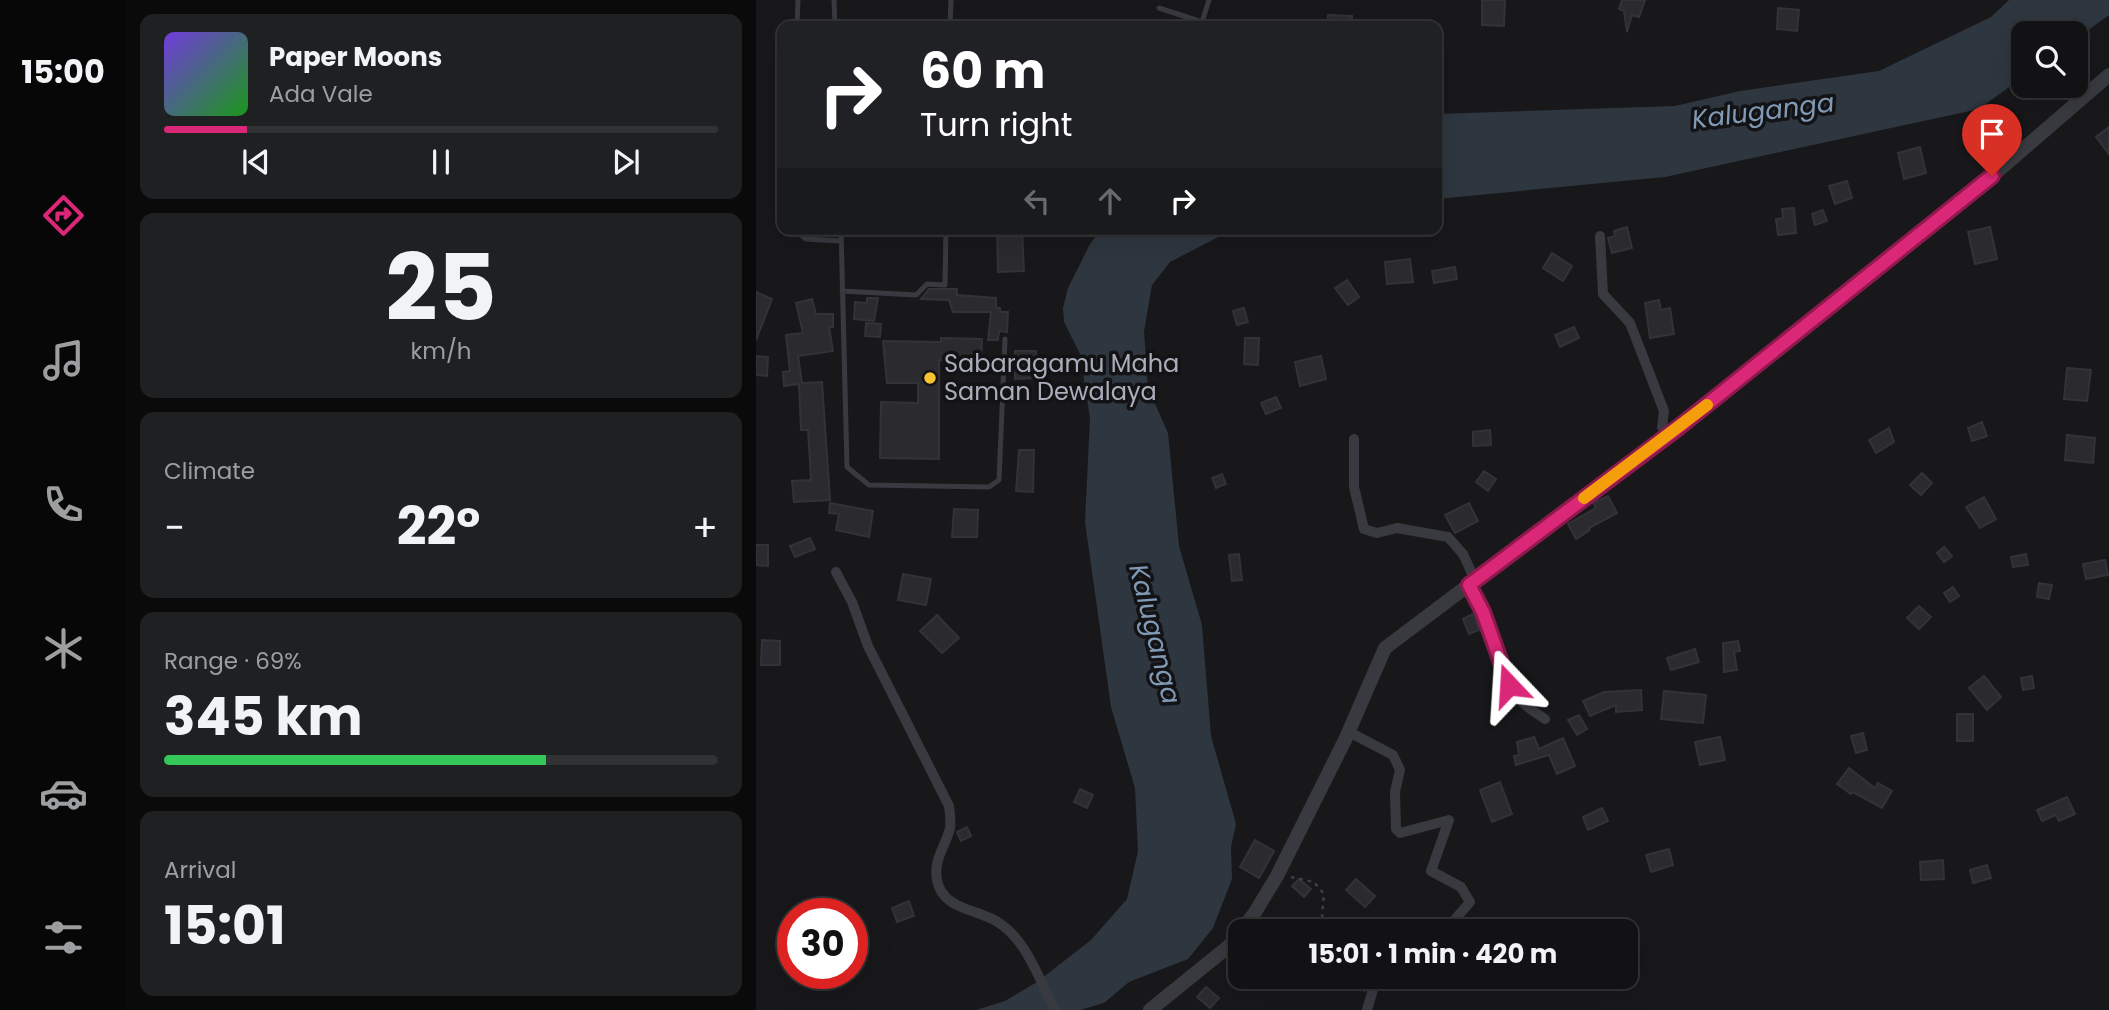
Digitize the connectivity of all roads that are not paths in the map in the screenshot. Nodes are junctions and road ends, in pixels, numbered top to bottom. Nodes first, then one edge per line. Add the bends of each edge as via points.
1 (798, 0) edge
2 (834, 0) edge
3 (951, 0) edge
4 (1209, 0) edge
5 (1159, 8) dead end
6 (797, 21) edge
7 (835, 21) edge
8 (950, 21) edge
9 (1199, 21) edge
10 (1202, 21) edge
11 (2109, 75) edge
12 (800, 235) edge
13 (841, 235) edge
14 (946, 235) edge
15 (1600, 236) dead end
16 (841, 241) junction
17 (842, 291) junction
18 (1005, 339) dead end
19 (1675, 430) junction
20 (1354, 439) dead end
21 (836, 572) dead end
22 (1472, 582) junction
23 (1545, 719) dead end
24 (1349, 732) junction
25 (1455, 919) edge
26 (1373, 989) edge
27 (1055, 1010) edge
28 (1150, 1010) edge
29 (1367, 1010) edge

1 - 6 lane
2 - 7 lane
3 - 8 lane
4 - 10 lane
5 - 9 lane
11 - 19 street via 1954,209
12 - 16 lane
13 - 16 lane
14 - 17 lane via 945,285 927,284 916,295
15 - 19 street via 1604,294 1630,323 1664,411 1662,427
16 - 17 lane
17 - 18 lane via 847,467 869,485 989,487 999,480
19 - 22 street
20 - 22 street via 1354,487 1364,528 1377,533 1397,528 1448,537 1463,554
21 - 27 street via 949,806 950,828 939,851 937,881 948,899 1012,932
22 - 23 street via 1509,685 1523,704
22 - 24 street via 1385,648
24 - 25 street via 1393,755 1399,770 1396,830 1400,833 1449,820 1431,871 1461,887 1470,902
24 - 28 street via 1254,914 1229,946
26 - 29 street

